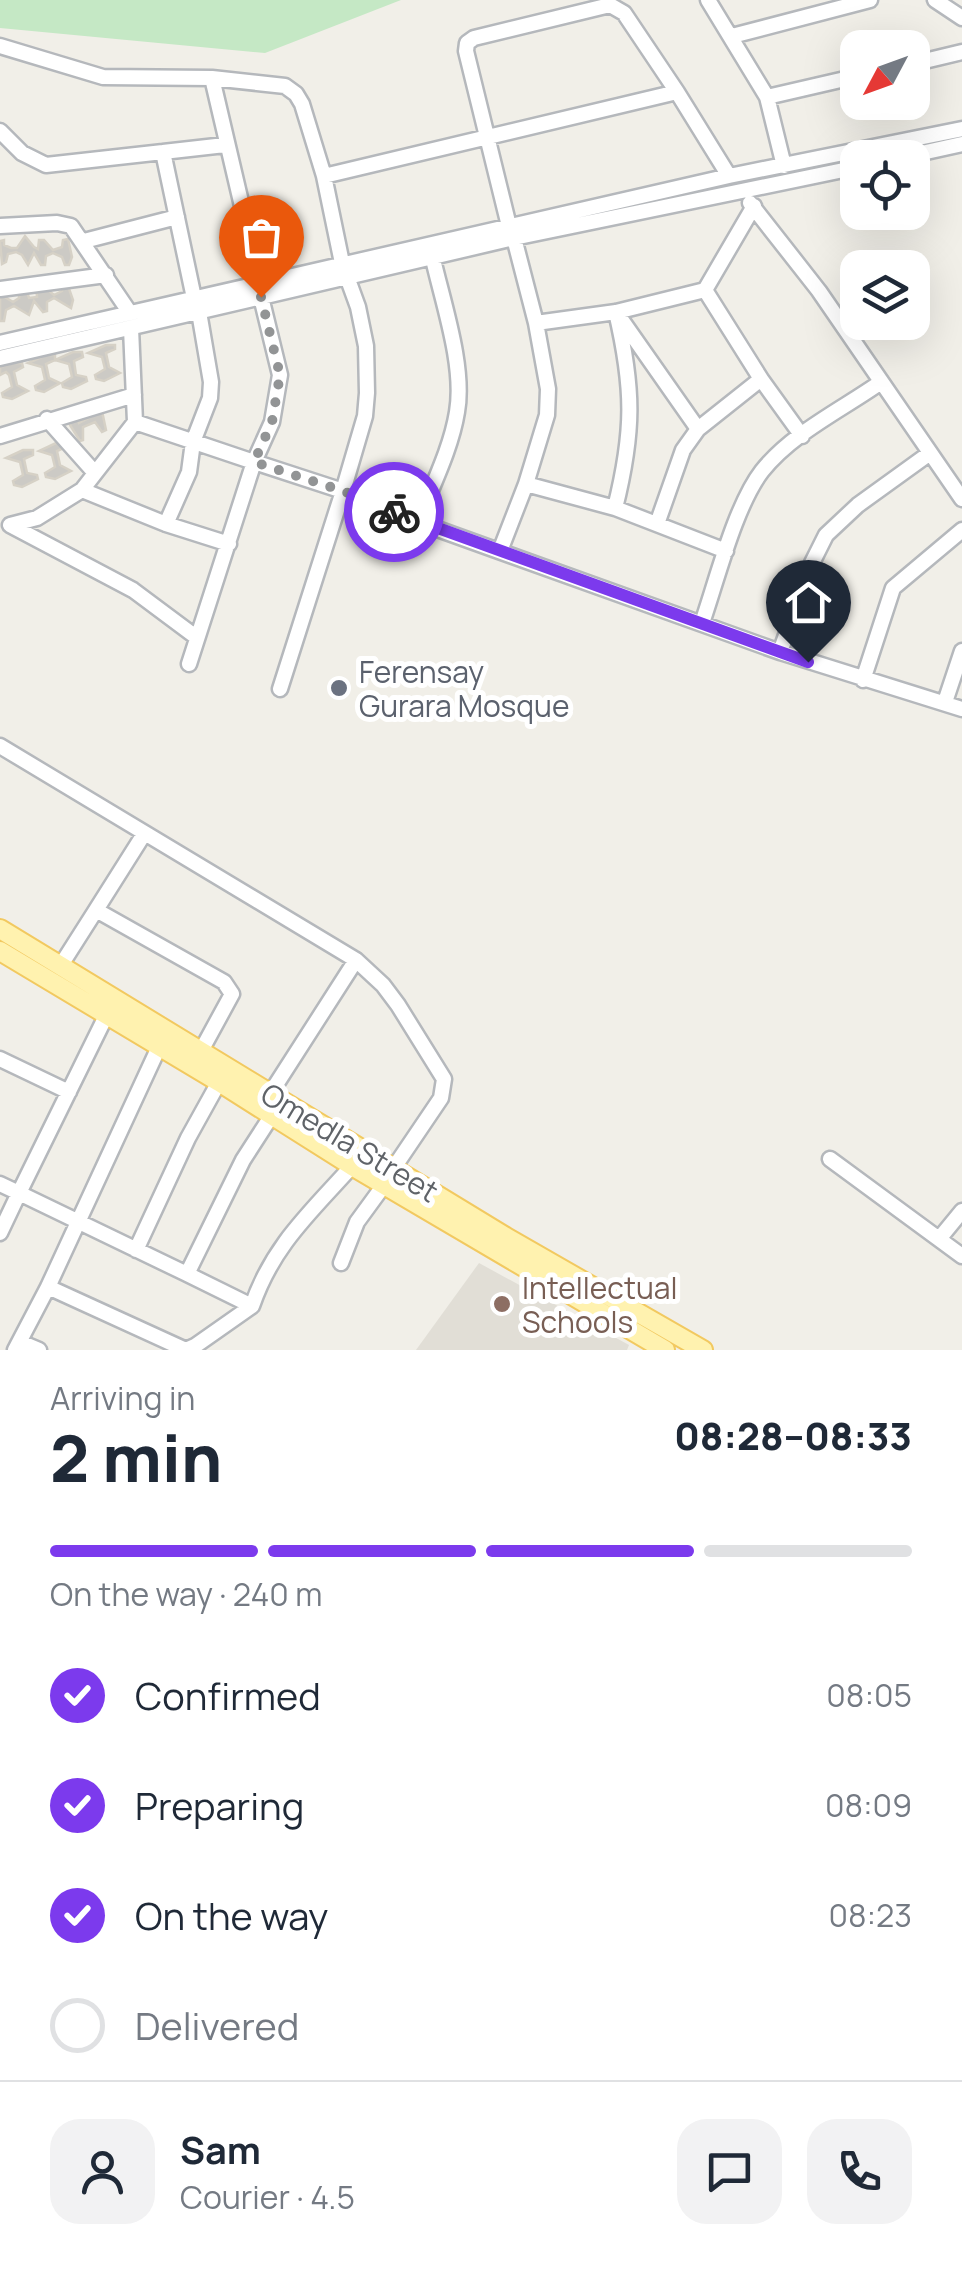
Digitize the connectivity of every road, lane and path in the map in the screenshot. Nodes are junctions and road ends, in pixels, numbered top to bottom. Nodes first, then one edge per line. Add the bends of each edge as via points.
1 (708, 0) edge
2 (870, 0) edge
3 (935, 0) edge
4 (962, 18) edge
5 (732, 36) junction
6 (0, 46) edge
7 (962, 52) edge
8 (930, 60) edge
9 (212, 78) junction
10 (840, 80) edge
11 (677, 92) junction
12 (767, 98) junction
13 (962, 129) edge
14 (0, 131) edge
15 (488, 136) junction
16 (962, 144) edge
17 (225, 145) junction
18 (930, 151) edge
19 (163, 152) junction
20 (784, 166) junction
21 (840, 170) edge
22 (755, 171) junction
23 (324, 176) junction
24 (729, 176) junction
25 (761, 187) junction
26 (740, 192) junction
27 (754, 206) junction
28 (177, 216) junction
29 (0, 226) edge
30 (512, 232) junction
31 (84, 241) junction
32 (433, 259) junction
33 (342, 263) junction
34 (106, 275) junction
35 (348, 278) junction
36 (0, 289) edge
37 (260, 290) junction
38 (704, 290) junction
39 (196, 305) junction
40 (616, 312) junction
41 (130, 321) junction
42 (536, 323) junction
43 (0, 342) edge
44 (0, 358) edge
45 (762, 379) junction
46 (882, 382) junction
47 (134, 395) junction
48 (47, 419) junction
49 (135, 422) junction
50 (698, 429) junction
51 (0, 436) edge
52 (802, 436) junction
53 (193, 442) junction
54 (930, 453) junction
55 (254, 462) junction
56 (95, 472) junction
57 (526, 484) junction
58 (82, 490) junction
59 (343, 491) junction
60 (962, 499) edge
61 (615, 508) junction
62 (418, 522) junction
63 (166, 524) junction
64 (656, 524) junction
65 (5, 527) edge
66 (962, 530) edge
67 (229, 544) junction
68 (500, 551) junction
69 (726, 551) junction
70 (702, 623) junction
71 (196, 637) junction
72 (962, 651) edge
73 (780, 652) junction
74 (188, 664) dead end
75 (862, 680) junction
76 (280, 689) dead end
77 (946, 702) junction
78 (962, 709) edge
79 (0, 746) edge
80 (144, 834) junction
81 (96, 910) junction
82 (0, 928) edge
83 (0, 951) edge
84 (356, 960) junction
85 (60, 965) junction
86 (106, 1016) junction
87 (159, 1047) junction
88 (200, 1051) junction
89 (0, 1060) edge
90 (219, 1082) junction
91 (69, 1092) junction
92 (270, 1094) junction
93 (272, 1115) junction
94 (830, 1158) dead end
95 (352, 1166) junction
96 (388, 1176) junction
97 (0, 1184) edge
98 (19, 1193) junction
99 (962, 1211) edge
100 (78, 1224) junction
101 (0, 1233) edge
102 (940, 1239) junction
103 (136, 1250) junction
104 (962, 1256) edge
105 (341, 1263) dead end
106 (186, 1274) junction
107 (48, 1287) junction
108 (252, 1306) junction
109 (626, 1317) junction
110 (18, 1346) edge
111 (39, 1350) edge
112 (665, 1350) edge
113 (703, 1350) edge

1 - 5 street
2 - 5 street
3 - 4 street
5 - 12 street
6 - 9 street via 103,78
7 - 8 street
9 - 17 street
9 - 23 street via 284,86 296,94
10 - 12 street
11 - 15 street
11 - 15 street via 624,13 610,5 467,43
11 - 24 street
12 - 20 street
13 - 20 street
14 - 19 street via 46,165
15 - 23 street
15 - 30 street
16 - 18 street
17 - 19 street
17 - 37 street
19 - 28 street
20 - 22 street
21 - 25 street
22 - 24 street
22 - 25 street
23 - 33 street
24 - 30 street
25 - 26 street
26 - 27 street
26 - 30 street
27 - 38 street
27 - 46 street
28 - 31 street
28 - 39 street
29 - 31 street via 64,223
30 - 32 street
30 - 33 street
30 - 42 street
31 - 34 street
32 - 35 street
32 - 62 street via 460,386 450,438
33 - 35 street
33 - 37 street
34 - 36 street
34 - 41 street
35 - 37 street
35 - 59 street via 366,346 368,392
37 - 39 street
37 - 55 street via 280,375 272,422
38 - 40 street
38 - 45 street
39 - 41 street
39 - 53 street via 211,382
40 - 42 street
40 - 50 street
40 - 61 street via 629,370 631,426
41 - 43 street
41 - 44 street
41 - 47 street
42 - 57 street via 548,415
45 - 50 street
45 - 52 street
46 - 52 street
46 - 54 street
47 - 48 street
47 - 49 street
48 - 51 street
48 - 56 street
49 - 53 street
49 - 56 street
50 - 64 street via 683,450
52 - 69 street via 762,472
53 - 55 street
53 - 63 street via 189,472
54 - 60 street
54 - 73 street via 826,535
55 - 59 street
55 - 67 street
56 - 58 street
57 - 61 street
57 - 68 street
58 - 63 street
58 - 65 street via 37,518
59 - 62 street
59 - 76 street
61 - 64 street
62 - 68 street
63 - 67 street
64 - 69 street
65 - 71 street via 133,590
66 - 75 street via 893,588
67 - 71 street
68 - 70 street
69 - 70 street
70 - 73 street
71 - 74 street
72 - 77 street
73 - 75 street
75 - 77 street
77 - 78 street
79 - 80 street
80 - 81 street
80 - 84 street
81 - 85 street
81 - 88 street via 230,988
82 - 85 main road, Omedla Street
83 - 86 main road, Omedla Street
84 - 92 street
84 - 96 street via 398,1005 444,1079 441,1098
85 - 88 main road, Omedla Street
86 - 87 main road, Omedla Street
86 - 91 street
87 - 90 main road, Omedla Street
87 - 100 street
88 - 92 main road, Omedla Street
89 - 91 street
90 - 93 main road, Omedla Street
90 - 103 street
91 - 98 street
92 - 96 main road, Omedla Street
93 - 95 main road, Omedla Street
93 - 106 street
94 - 102 street
95 - 96 main road, Omedla Street
95 - 108 street via 287,1236
96 - 105 street via 357,1222
96 - 109 main road, Omedla Street
97 - 98 street
98 - 100 street
98 - 101 street
99 - 102 street
100 - 103 street
100 - 107 street
102 - 104 street
103 - 106 street
106 - 108 street
107 - 108 street via 186,1350
107 - 110 street
109 - 112 main road, Omedla Street
109 - 113 main road, Omedla Street
110 - 111 street

